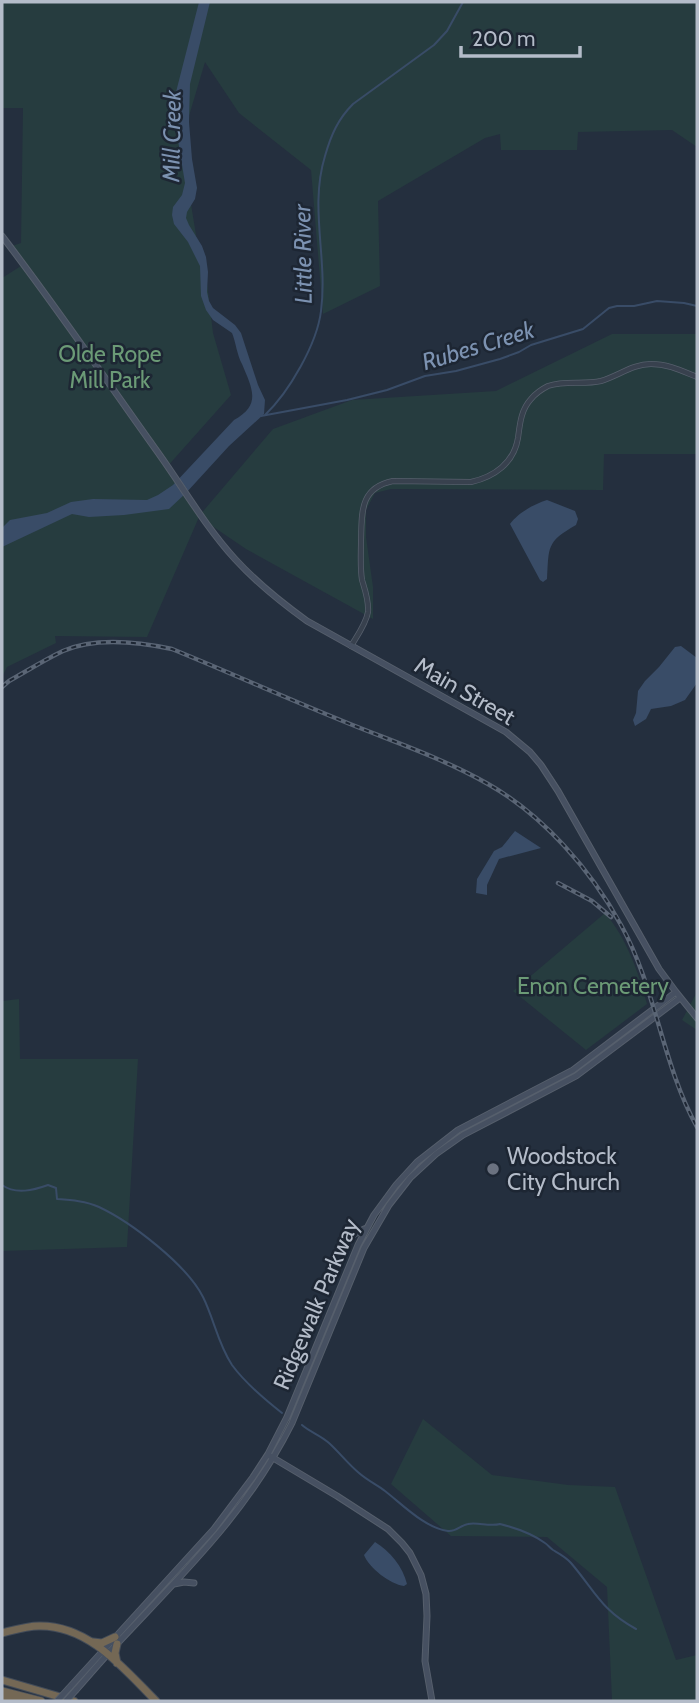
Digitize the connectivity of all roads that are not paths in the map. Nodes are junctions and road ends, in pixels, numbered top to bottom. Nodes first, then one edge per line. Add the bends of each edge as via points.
1 (2, 236) edge
2 (697, 377) edge
3 (351, 646) junction
4 (676, 992) junction
5 (680, 998) junction
6 (697, 1018) edge
7 (366, 1227) junction
8 (351, 1236) dead end
9 (271, 1456) junction
10 (194, 1583) dead end
11 (174, 1584) junction
12 (2, 1633) edge
13 (116, 1641) junction
14 (92, 1642) junction
15 (105, 1653) junction
16 (117, 1663) junction
17 (2, 1680) edge
18 (2, 1694) edge
19 (22, 1701) edge
20 (41, 1701) edge
21 (57, 1701) edge
22 (66, 1701) edge
23 (74, 1701) edge
24 (156, 1701) edge
25 (432, 1701) edge

1 - 3 main road, Main Street via 234,558 307,621
2 - 3 street via 670,366 647,364 599,382 550,385 523,409 513,454 493,475 471,482 393,481 373,489 362,515 361,570 367,615
3 - 4 main road, Main Street via 496,726 530,752 558,791
4 - 5 main road, Main Street
4 - 7 main road, Ridgewalk Parkway via 573,1070 458,1130 429,1151 386,1197
5 - 6 main road, Main Street
5 - 9 main road, Ridgewalk Parkway via 576,1076 463,1135 410,1178 364,1248 297,1411
7 - 8 main road
7 - 9 main road, Ridgewalk Parkway
9 - 11 main road, Ridgewalk Parkway via 234,1516
9 - 13 main road, Ridgewalk Parkway via 222,1520
9 - 25 main road via 388,1529 410,1553 426,1594 425,1661
10 - 11 main road
11 - 13 main road, Ridgewalk Parkway
12 - 14 highway via 48,1626
13 - 14 highway
13 - 15 main road, Ridgewalk Parkway
13 - 16 highway
14 - 15 highway
15 - 16 highway
15 - 21 main road, Ridgewalk Parkway, bridge
15 - 22 main road, Ridgewalk Parkway, bridge
16 - 24 highway
17 - 23 highway
18 - 19 highway
18 - 20 highway

